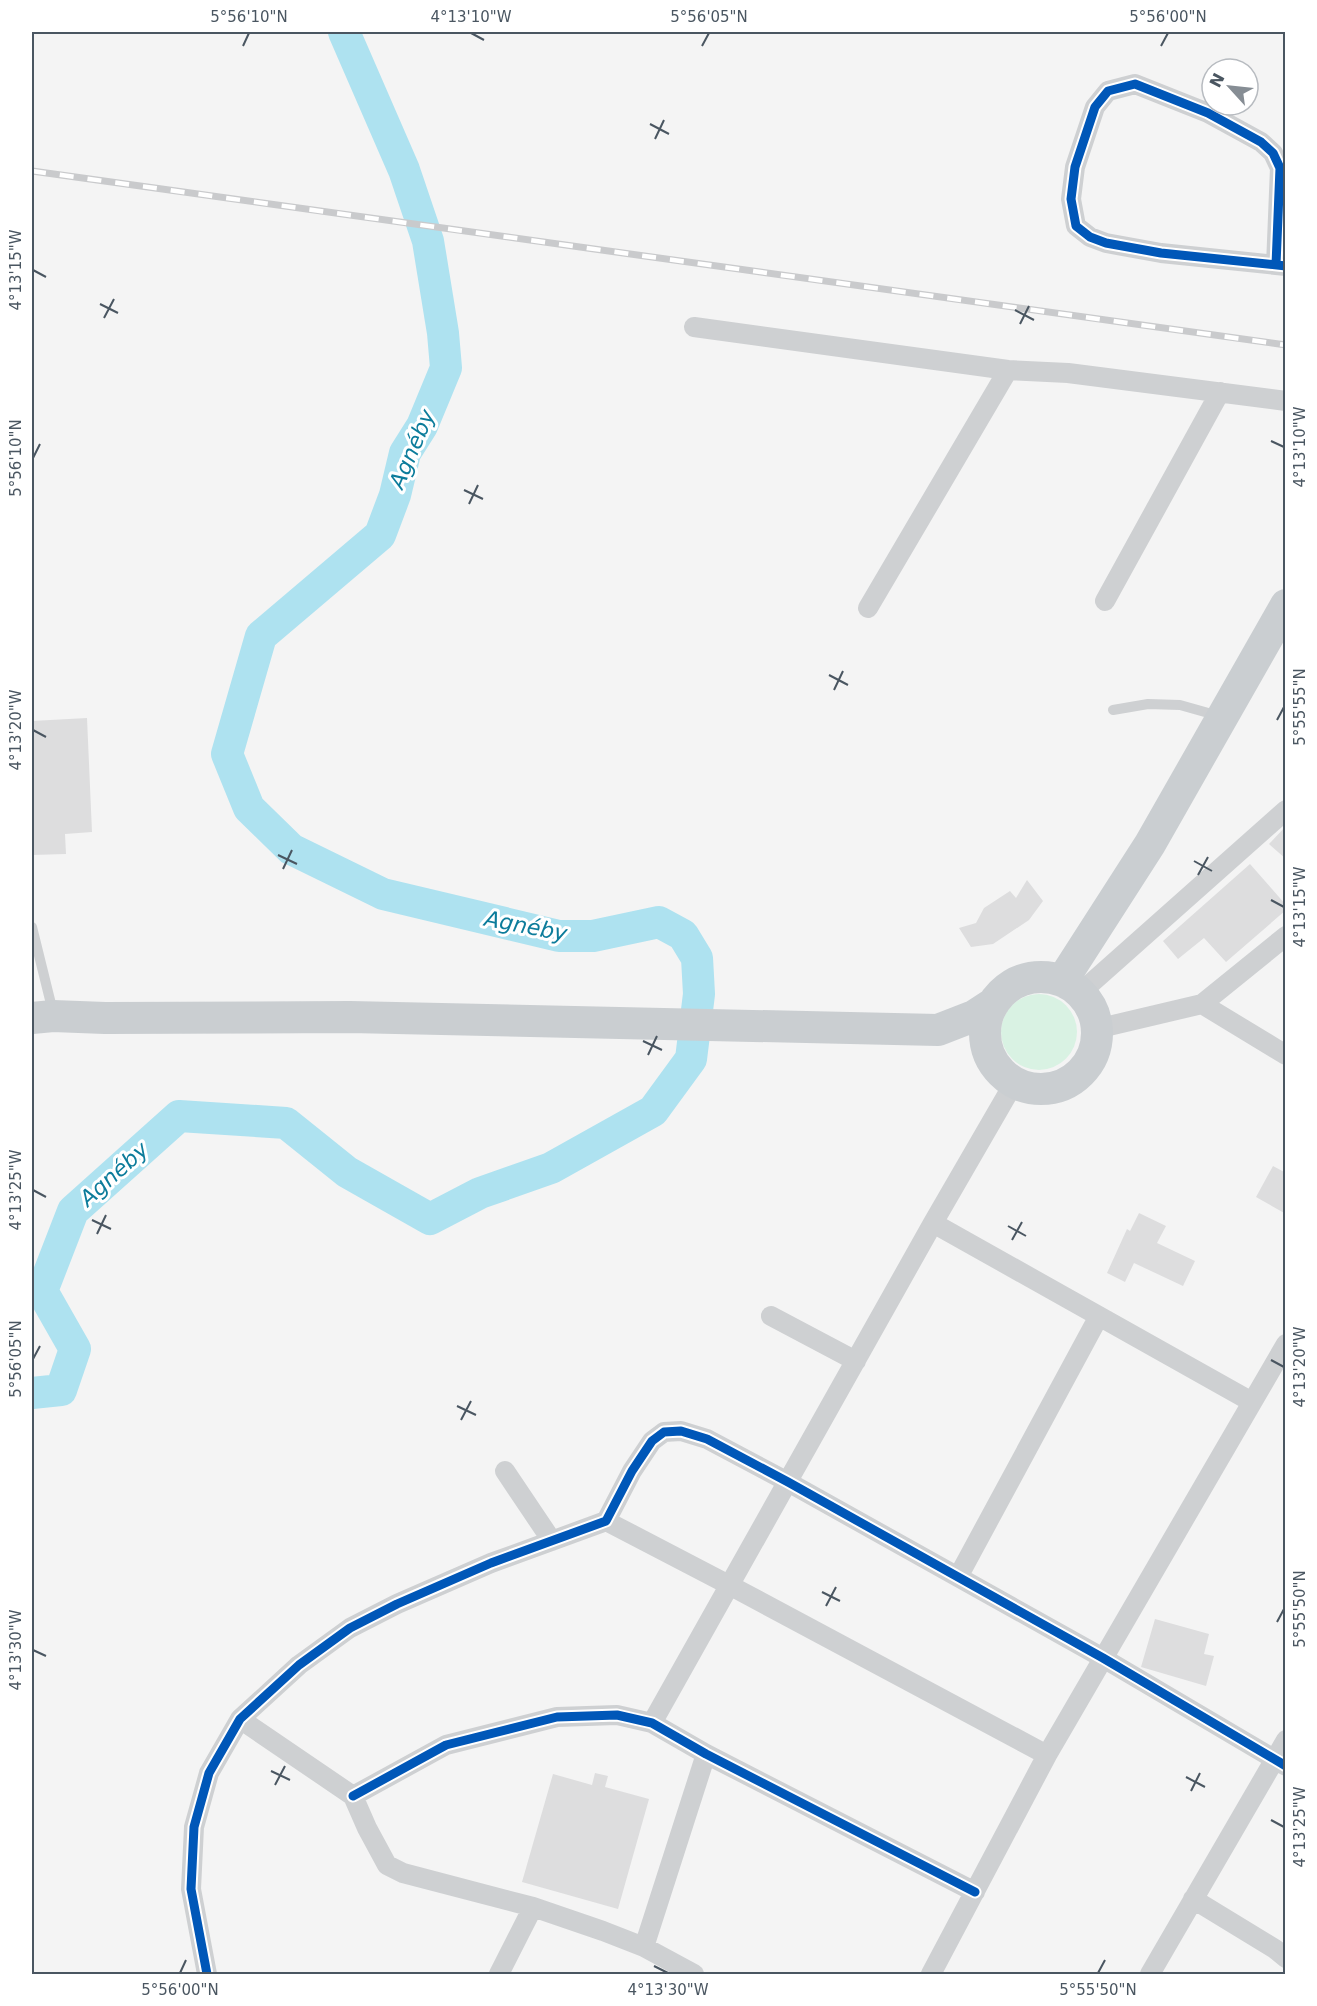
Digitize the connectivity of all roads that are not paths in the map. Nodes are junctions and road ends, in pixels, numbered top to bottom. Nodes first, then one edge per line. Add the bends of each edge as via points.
1 (1281, 266) edge
2 (694, 327) dead end
3 (1008, 370) junction
4 (1220, 392) junction
5 (1286, 400) edge
6 (1105, 601) dead end
7 (1286, 605) edge
8 (868, 608) dead end
9 (1113, 710) dead end
10 (1222, 716) junction
11 (1286, 810) edge
12 (32, 927) edge
13 (1286, 936) edge
14 (1071, 987) junction
15 (994, 1003) junction
16 (1202, 1004) junction
17 (42, 1017) edge
18 (1096, 1029) junction
19 (938, 1030) junction
20 (1286, 1055) edge
21 (992, 1061) junction
22 (1014, 1083) junction
23 (933, 1223) junction
24 (771, 1316) dead end
25 (1099, 1316) junction
26 (1286, 1344) edge
27 (855, 1361) junction
28 (1252, 1402) junction
29 (505, 1471) dead end
30 (788, 1482) junction
31 (606, 1521) junction
32 (552, 1541) junction
33 (958, 1577) junction
34 (729, 1585) junction
35 (1103, 1658) junction
36 (240, 1719) junction
37 (652, 1723) junction
38 (1286, 1740) edge
39 (706, 1754) junction
40 (1047, 1755) junction
41 (1280, 1763) edge
42 (353, 1796) junction
43 (975, 1892) junction
44 (1193, 1899) junction
45 (533, 1907) junction
46 (644, 1947) junction
47 (1286, 1958) edge
48 (207, 1974) edge
49 (499, 1974) edge
50 (694, 1974) edge
51 (931, 1974) edge
52 (1150, 1974) edge

1 - 1 street via 1106,243 1076,226 1071,199 1076,167 1095,107 1108,91 1135,84 1208,113 1261,142 1273,153 1280,168
2 - 3 street
3 - 4 street via 1068,373
3 - 8 street
4 - 5 street
4 - 6 street
7 - 10 main road
9 - 10 lane via 1148,704 1180,705
10 - 14 main road
11 - 14 street
12 - 17 lane
13 - 16 street
14 - 15 main road via 1043,977 1024,980 1007,988
14 - 18 main road via 1088,1003
15 - 19 main road
15 - 21 main road via 985,1031
16 - 18 street
16 - 20 street
17 - 19 main road via 350,1017
18 - 22 main road via 1089,1062 1078,1075 1047,1089 1030,1089
19 - 21 main road via 971,1045
21 - 22 main road
22 - 23 street
23 - 25 street
23 - 27 street
24 - 27 street
25 - 28 street
25 - 33 street
26 - 28 street
27 - 30 street
28 - 35 street
29 - 32 street
30 - 31 street via 707,1440 681,1431 664,1432 652,1441 632,1471
30 - 33 street
30 - 34 street
31 - 32 street
31 - 34 street
32 - 36 street via 491,1563 350,1628 299,1665
33 - 35 street
34 - 37 street
34 - 40 street
35 - 40 street
35 - 41 street
36 - 42 street
36 - 48 street via 209,1773 194,1827 191,1889
37 - 39 street
37 - 42 street via 617,1715 557,1717 446,1745
38 - 41 street
39 - 43 street
39 - 46 street
40 - 43 street
41 - 44 street
42 - 45 street via 387,1865 403,1874
43 - 51 street
44 - 47 street
44 - 52 street
45 - 46 street
45 - 49 street
46 - 50 street

